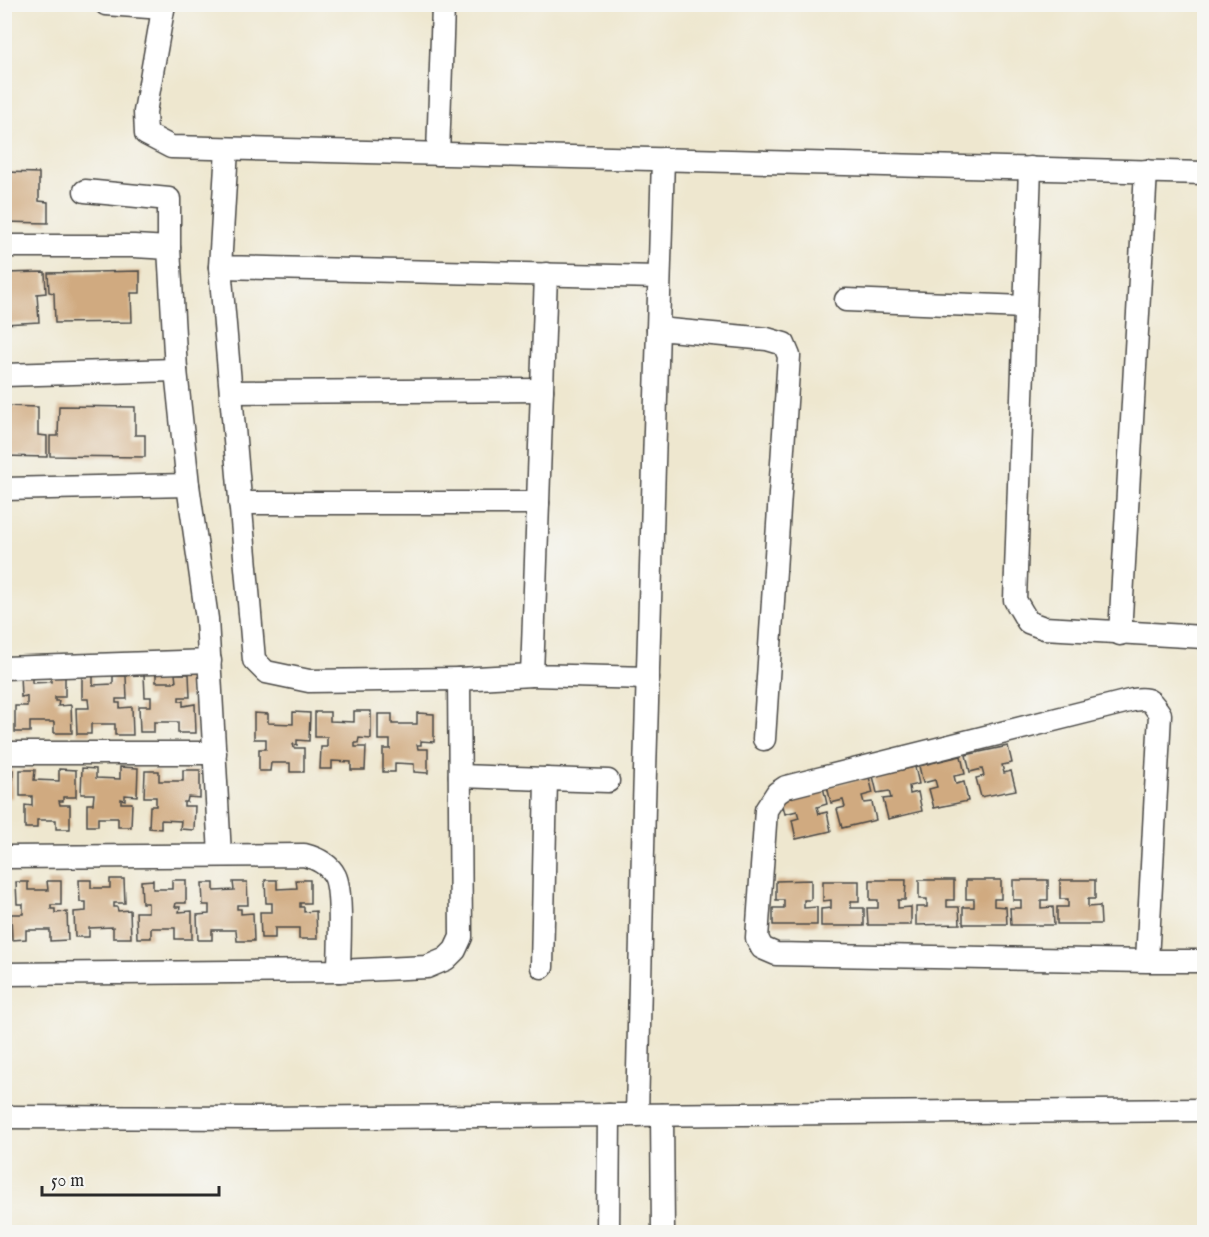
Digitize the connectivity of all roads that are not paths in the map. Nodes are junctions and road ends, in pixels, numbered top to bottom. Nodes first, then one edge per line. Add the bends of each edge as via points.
1 (106, 4) edge
2 (442, 4) edge
3 (163, 6) edge
4 (227, 149) junction
5 (438, 154) junction
6 (663, 159) junction
7 (1030, 168) junction
8 (1146, 171) junction
9 (1204, 173) edge
10 (85, 191) dead end
11 (4, 246) edge
12 (169, 248) junction
13 (220, 267) junction
14 (546, 274) junction
15 (659, 276) junction
16 (846, 300) dead end
17 (1025, 307) junction
18 (658, 329) junction
19 (176, 370) junction
20 (4, 375) edge
21 (542, 390) junction
22 (231, 392) junction
23 (188, 486) junction
24 (4, 489) edge
25 (240, 503) junction
26 (538, 503) junction
27 (1120, 634) junction
28 (1204, 637) edge
29 (210, 661) junction
30 (4, 668) edge
31 (532, 675) junction
32 (648, 678) junction
33 (459, 679) junction
34 (764, 739) dead end
35 (4, 753) edge
36 (215, 753) junction
37 (460, 776) junction
38 (546, 779) junction
39 (608, 781) dead end
40 (220, 855) junction
41 (4, 857) edge
42 (1204, 961) edge
43 (1147, 962) junction
44 (542, 967) dead end
45 (339, 971) junction
46 (4, 974) edge
47 (1204, 1110) edge
48 (609, 1115) junction
49 (637, 1115) junction
50 (662, 1115) junction
51 (4, 1117) edge
52 (608, 1233) edge
53 (663, 1233) edge

1 - 3 street
2 - 5 street
3 - 4 street via 145,112 146,134 171,147
4 - 5 street
4 - 13 street
5 - 6 street
6 - 7 street
6 - 15 street
7 - 8 street
7 - 17 street
8 - 9 street
8 - 27 street
10 - 12 street via 169,199
11 - 12 street
12 - 19 street
13 - 14 street
13 - 22 street
14 - 15 street
14 - 21 street
15 - 18 street
16 - 17 street
17 - 27 street via 1014,600 1028,622 1044,628
18 - 32 street
18 - 34 street via 766,339 784,344 789,356
19 - 20 street
19 - 23 street
21 - 22 street
21 - 26 street
22 - 25 street
23 - 24 street
23 - 29 street
25 - 26 street
25 - 33 street via 254,660 266,672 309,681
26 - 31 street
27 - 28 street
29 - 30 street
29 - 36 street
31 - 32 street
31 - 33 street
32 - 49 street
33 - 37 street
35 - 36 street
36 - 40 street
37 - 38 street
37 - 45 street via 461,937 454,950 446,959 427,967
38 - 39 street
38 - 44 street
40 - 41 street
40 - 45 street via 304,855 327,866 335,876 339,896
42 - 43 street
43 - 43 street via 1160,714 1151,701 1133,700 786,787 766,810 757,938 762,948 776,954
45 - 46 street
47 - 50 street
48 - 49 street
48 - 51 street
48 - 52 street
49 - 50 street
50 - 53 street

